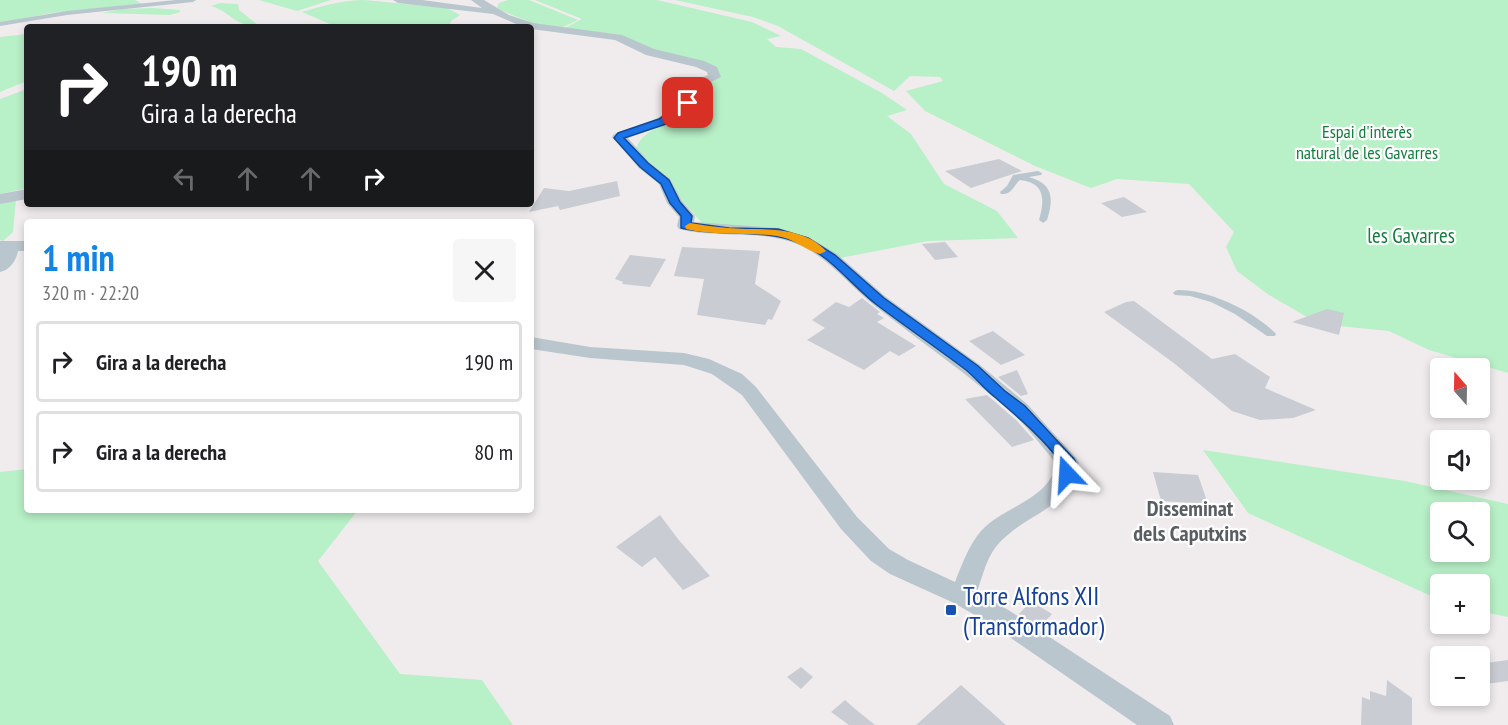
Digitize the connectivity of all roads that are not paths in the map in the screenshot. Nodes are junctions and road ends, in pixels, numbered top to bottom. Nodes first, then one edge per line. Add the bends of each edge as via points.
1 (193, 0) edge
2 (398, 0) edge
3 (456, 0) edge
4 (476, 0) edge
5 (490, 12) junction
6 (0, 24) edge
7 (489, 24) edge
8 (525, 24) edge
9 (534, 27) edge
10 (1038, 173) dead end
11 (1016, 177) junction
12 (1004, 192) dead end
13 (24, 195) edge
14 (0, 199) edge
15 (1043, 220) dead end
16 (12, 246) edge
17 (0, 267) edge
18 (1178, 293) dead end
19 (1271, 334) dead end
20 (534, 343) edge
21 (963, 596) junction
22 (1160, 725) edge

1 - 6 lane
2 - 5 street
3 - 5 street
4 - 5 street
5 - 7 street
5 - 8 street
9 - 21 street via 618,37 657,54 712,70 715,77 688,88 688,103 670,117 619,137 665,182 675,203 687,216 685,226 778,233 804,241 973,369 1060,451 1068,463 1061,484 1053,494 989,539
10 - 11 lane
11 - 12 lane
11 - 15 lane via 1032,180 1044,189 1049,201
13 - 14 street
16 - 17 street
18 - 19 lane via 1211,297
20 - 21 street via 586,352 671,356 725,371 749,391 865,542 899,567
21 - 22 street

